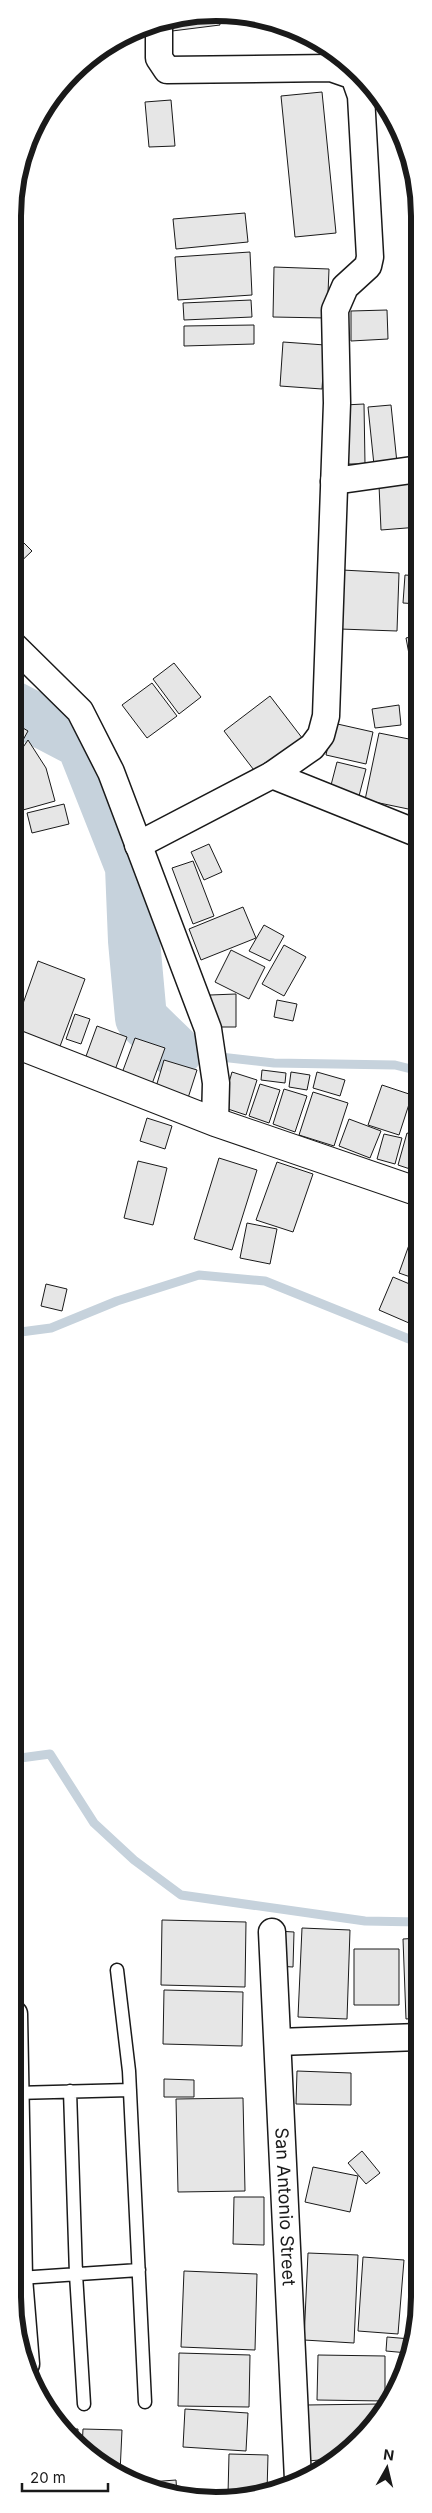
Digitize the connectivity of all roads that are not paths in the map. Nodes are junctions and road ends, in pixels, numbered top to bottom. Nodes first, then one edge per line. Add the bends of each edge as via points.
1 (159, 30) edge
2 (350, 74) edge
3 (355, 80) edge
4 (411, 471) edge
5 (334, 481) junction
6 (21, 653) edge
7 (272, 775) junction
8 (411, 831) edge
9 (138, 845) junction
10 (21, 1046) edge
11 (216, 1122) junction
12 (411, 1189) edge
13 (272, 1932) dead end
14 (117, 1970) dead end
15 (411, 2037) edge
16 (278, 2042) junction
17 (130, 2090) junction
18 (70, 2091) junction
19 (21, 2093) edge
20 (139, 2270) junction
21 (76, 2274) junction
22 (21, 2278) edge
23 (145, 2402) dead end
24 (84, 2404) dead end
25 (298, 2474) edge

1 - 2 street via 159,58 167,70 331,68
3 - 5 street via 361,96 370,256 368,266 346,288 335,310 337,402
4 - 5 street
5 - 7 street via 326,716 321,735 312,747
6 - 9 street via 80,711 111,772
7 - 8 street
7 - 9 street
9 - 11 street via 208,1029 216,1083
10 - 11 street
11 - 12 street
13 - 16 street, San Antonio Street
14 - 17 lane
15 - 16 street
16 - 25 street, San Antonio Street
17 - 18 lane
17 - 20 lane
18 - 19 lane
18 - 21 lane
20 - 21 lane
20 - 23 lane
21 - 22 lane
21 - 24 lane

